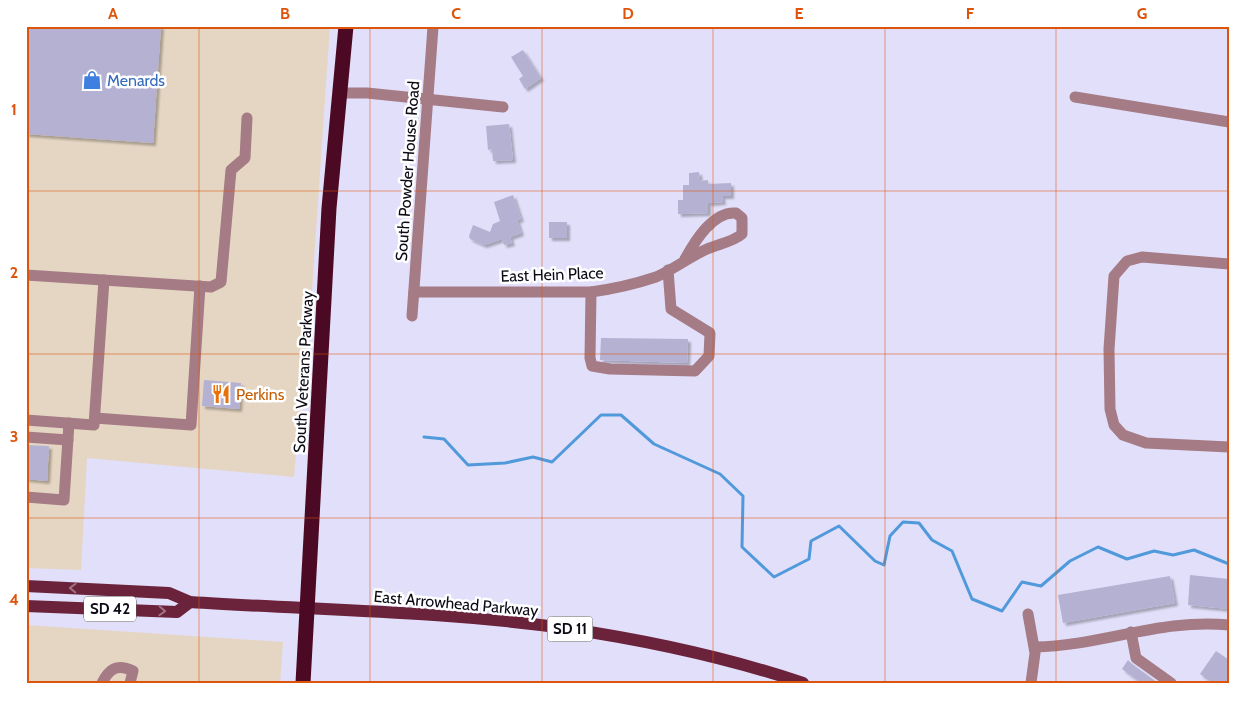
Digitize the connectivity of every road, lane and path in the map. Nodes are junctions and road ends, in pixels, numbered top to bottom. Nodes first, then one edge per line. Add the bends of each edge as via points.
1 (346, 26) edge
2 (351, 26) edge
3 (433, 27) edge
4 (342, 63) junction
5 (339, 93) junction
6 (1075, 97) dead end
7 (428, 100) junction
8 (503, 107) dead end
9 (247, 118) dead end
10 (1229, 122) edge
11 (684, 259) junction
12 (1229, 264) edge
13 (668, 270) junction
14 (26, 275) edge
15 (104, 280) junction
16 (200, 286) junction
17 (414, 292) junction
18 (591, 292) junction
19 (412, 316) dead end
20 (95, 418) junction
21 (26, 420) edge
22 (69, 423) junction
23 (26, 437) edge
24 (68, 440) junction
25 (1229, 447) edge
26 (26, 497) edge
27 (26, 586) edge
28 (190, 602) junction
29 (26, 606) edge
30 (308, 609) junction
31 (1028, 614) dead end
32 (1228, 626) edge
33 (1132, 632) junction
34 (1035, 647) junction
35 (102, 683) edge
36 (130, 683) edge
37 (303, 683) edge
38 (803, 683) edge
39 (1031, 683) edge
40 (1171, 683) edge

1 - 4 highway
2 - 4 highway
3 - 7 street, South Powder House Road
4 - 5 highway, South Veterans Parkway
5 - 7 street
5 - 30 highway, South Veterans Parkway
6 - 10 street
7 - 8 street
7 - 17 street, South Powder House Road
9 - 16 street via 245,158 231,170 222,282 211,287
11 - 11 street, East Hein Place via 737,238 742,234 742,218 736,213 720,215
11 - 13 street, East Hein Place
12 - 25 street via 1142,257 1127,261 1114,276 1109,349 1110,409 1114,425 1123,435 1146,443
13 - 18 street, East Hein Place via 657,276
13 - 18 street via 671,309 710,333 709,356 695,371 592,366
14 - 15 street
15 - 16 street
15 - 20 street
16 - 20 street via 191,425
17 - 18 street, East Hein Place
17 - 19 street, South Powder House Road
20 - 22 street via 94,425
21 - 22 street
22 - 24 street
23 - 24 street
24 - 26 street via 64,500
28 -> 27 main road, East Arrowhead Parkway / SD 42 via 170,593
29 -> 28 main road, East Arrowhead Parkway / SD 42 via 177,612
28 - 30 main road, East Arrowhead Parkway / SD 42
30 - 37 highway, South Veterans Parkway
30 - 38 main road, East Arrowhead Parkway / SD 11 via 562,628 702,654
31 - 34 street
32 - 33 street via 1178,624
33 - 34 street via 1074,645
33 - 40 street via 1136,658
34 - 39 street
35 - 36 street via 108,671 115,668 133,671

